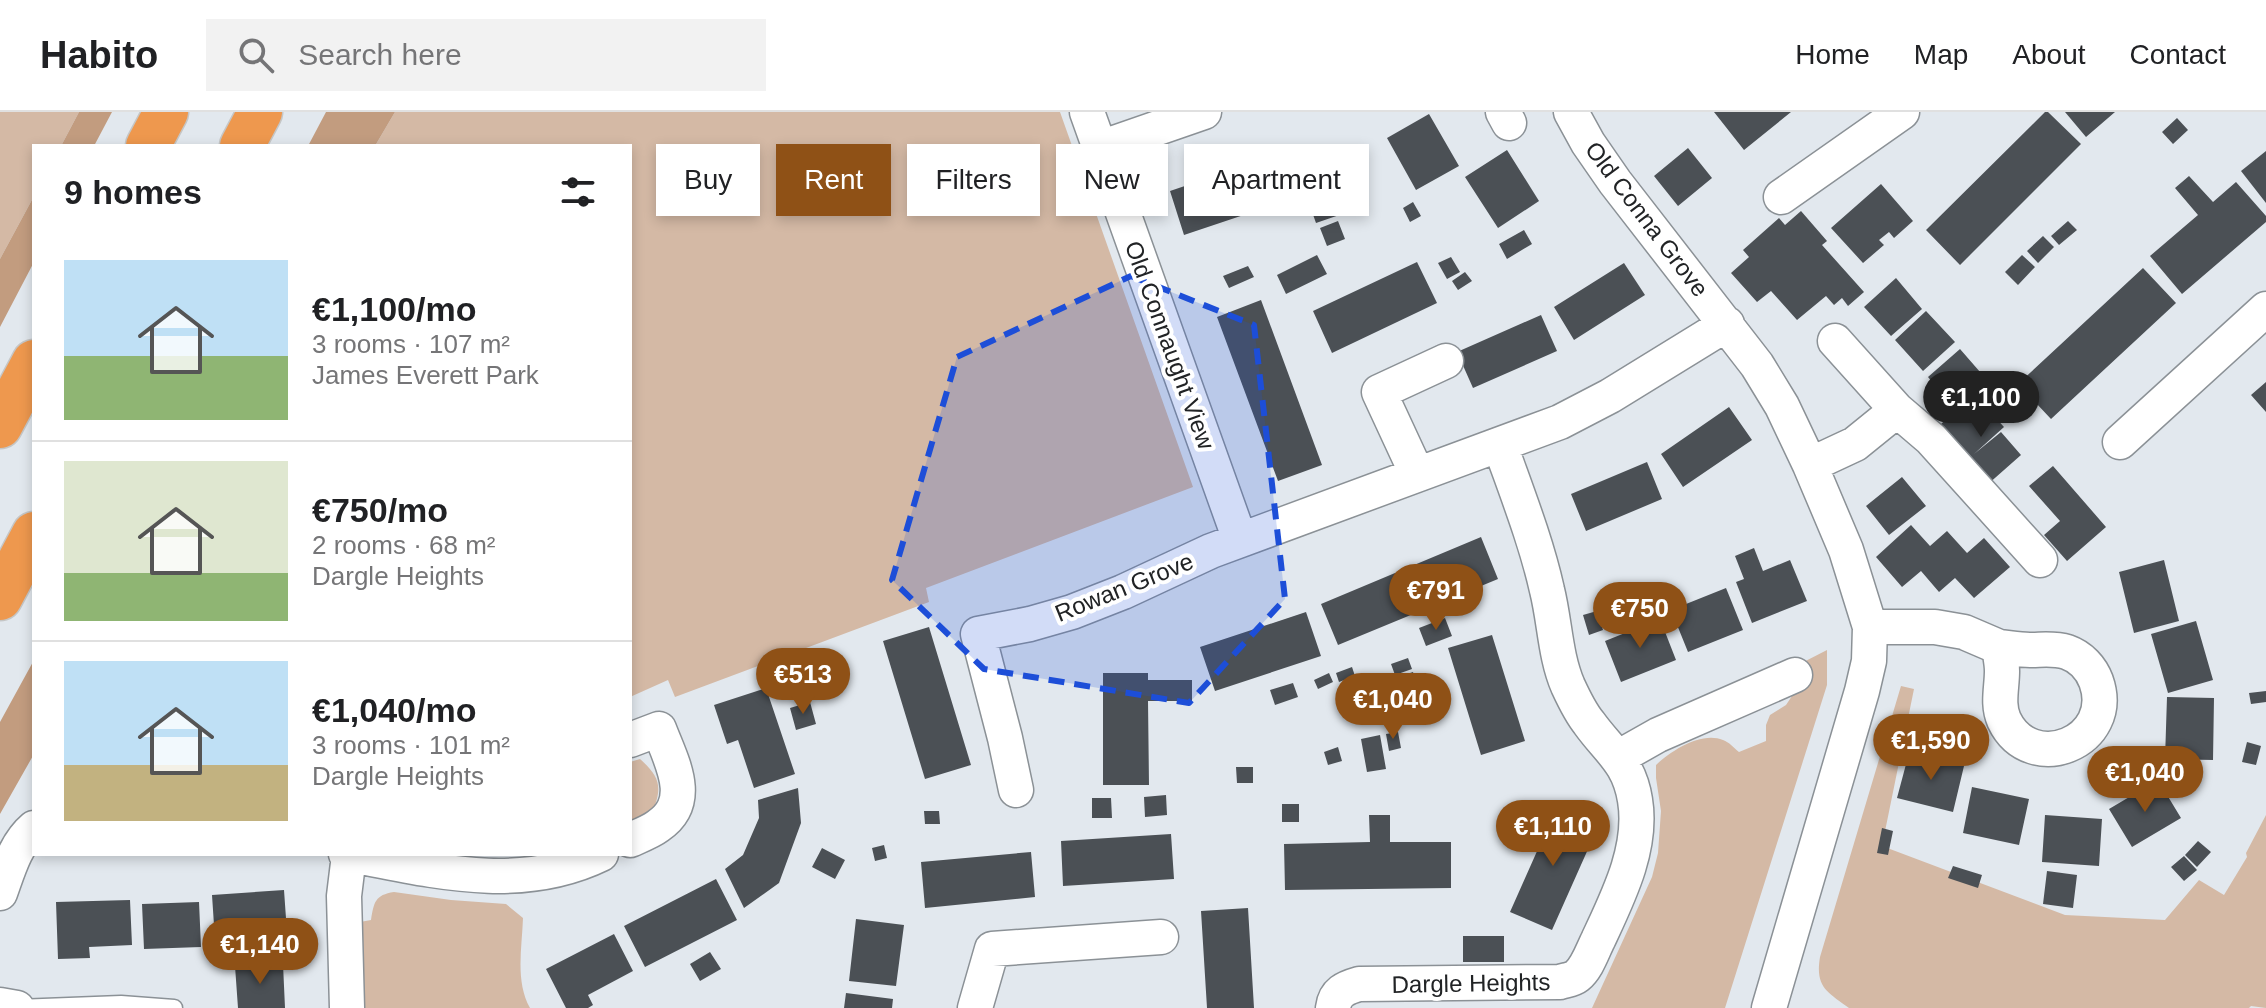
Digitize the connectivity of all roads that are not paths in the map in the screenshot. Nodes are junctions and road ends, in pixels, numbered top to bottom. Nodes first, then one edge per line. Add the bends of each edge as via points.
1 (166, 112) edge
2 (260, 112) edge
3 (1087, 112) edge
4 (1204, 112) edge
5 (1571, 112) edge
6 (1902, 112) edge
7 (149, 144) edge
8 (243, 144) edge
9 (1099, 144) edge
10 (1112, 144) edge
11 (1781, 197) dead end
12 (1124, 216) edge
13 (2266, 309) edge
14 (1727, 324) junction
15 (1835, 341) dead end
16 (1446, 361) dead end
17 (32, 366) edge
18 (1897, 410) junction
19 (0, 426) edge
20 (2120, 442) dead end
21 (1500, 445) junction
22 (1810, 465) junction
23 (1417, 474) junction
24 (32, 538) edge
25 (1240, 540) junction
26 (2040, 560) dead end
27 (0, 598) edge
28 (1870, 627) junction
29 (1999, 647) dead end
30 (1795, 675) dead end
31 (632, 739) edge
32 (1619, 757) junction
33 (1016, 790) dead end
34 (32, 830) edge
35 (632, 839) edge
36 (348, 856) edge
37 (360, 856) edge
38 (596, 856) edge
39 (0, 893) edge
40 (1161, 937) dead end
41 (0, 1005) edge
42 (17, 1008) edge
43 (174, 1008) edge
44 (347, 1008) edge
45 (975, 1008) edge
46 (1333, 1008) edge
47 (1769, 1008) edge

1 - 7 highway
2 - 8 highway
3 - 9 street, Old Connaught View
4 - 10 street
5 - 14 street, Old Conna Grove via 1615,182
6 - 11 street
12 - 25 street, Old Connaught View
13 - 20 street
14 - 21 street, Rowan Grove via 1610,396
14 - 22 street, Old Conna Grove via 1776,396
15 - 18 street
16 - 23 street via 1379,392
17 - 19 highway
18 - 22 street via 1855,444
18 - 26 street via 2024,518
21 - 23 street, Rowan Grove
21 - 32 street, Dargle Heights via 1538,553 1566,682 1589,724
22 - 28 street, Old Conna Grove via 1846,550
23 - 25 street, Rowan Grove
24 - 27 highway
25 - 33 street, Rowan Grove via 1072,612 978,634
28 - 29 street via 1935,627
28 - 47 street via 1862,691
30 - 32 street
31 - 35 street via 659,729 679,796 672,813 658,826
32 - 46 street, Dargle Heights via 1636,801 1637,828 1615,904 1575,978 1359,984 1338,993
34 - 39 street via 13,856
36 - 44 street
37 - 38 street via 519,877
40 - 45 street via 992,949
41 - 42 street
42 - 43 lane

